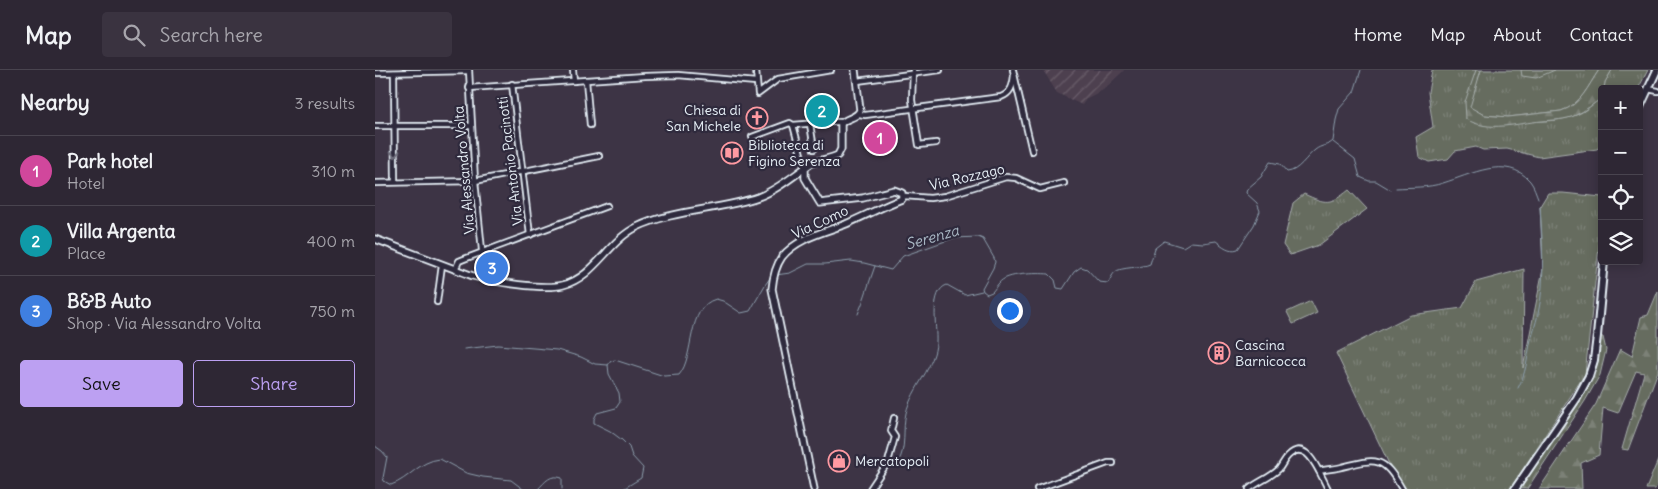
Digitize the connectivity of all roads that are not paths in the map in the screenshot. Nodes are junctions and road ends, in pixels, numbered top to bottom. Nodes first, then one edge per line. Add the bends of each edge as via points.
1 (469, 70) edge
2 (573, 70) edge
3 (642, 70) edge
4 (756, 70) edge
5 (831, 70) edge
6 (855, 70) edge
7 (939, 70) edge
8 (913, 72) edge
9 (375, 73) edge
10 (394, 73) junction
11 (1013, 73) edge
12 (1657, 74) edge
13 (641, 77) junction
14 (586, 80) junction
15 (574, 81) junction
16 (857, 81) junction
17 (756, 82) junction
18 (513, 84) junction
19 (469, 88) junction
20 (1648, 89) junction
21 (1658, 91) edge
22 (1018, 94) junction
23 (1001, 97) junction
24 (1643, 100) edge
25 (913, 109) junction
26 (859, 114) junction
27 (842, 122) junction
28 (810, 124) junction
29 (590, 125) dead end
30 (375, 126) edge
31 (395, 126) junction
32 (471, 126) junction
33 (793, 126) junction
34 (751, 137) dead end
35 (935, 143) dead end
36 (814, 149) dead end
37 (1032, 151) dead end
38 (599, 156) dead end
39 (805, 169) junction
40 (521, 171) junction
41 (475, 181) junction
42 (395, 182) junction
43 (375, 183) edge
44 (1064, 183) dead end
45 (903, 197) junction
46 (607, 206) dead end
47 (530, 235) junction
48 (375, 239) edge
49 (483, 252) junction
50 (442, 264) junction
51 (1604, 265) edge
52 (455, 270) junction
53 (485, 280) junction
54 (437, 302) dead end
55 (894, 418) dead end
56 (1113, 463) dead end
57 (1319, 471) junction
58 (814, 489) edge
59 (871, 489) edge
60 (1037, 489) edge
61 (1249, 489) edge
62 (1328, 489) edge
63 (1402, 489) edge
64 (1515, 489) edge

1 - 10 street
1 - 19 street, Via Alessandro Volta
2 - 15 street
3 - 13 street
4 - 17 street
5 - 17 street via 778,79 758,94
6 - 16 street
7 - 8 street
8 - 16 street
8 - 25 street
9 - 10 street
10 - 31 street
11 - 22 street
11 - 23 street via 1014,82 1009,92
12 - 20 main road
13 - 14 street
13 - 17 street via 678,75
14 - 15 street
14 - 29 street
15 - 18 street
16 - 26 street
18 - 19 street
18 - 40 street, Via Antonio Pacinotti
19 - 32 street, Via Alessandro Volta
20 - 21 street
20 - 24 main road
22 - 23 street
22 - 37 street
23 - 25 street
25 - 26 street
25 - 35 street via 919,145
26 - 27 street
27 - 28 street
27 - 39 street via 839,127 839,153
28 - 33 street
28 - 36 street
30 - 31 street
31 - 32 street
31 -> 42 street
32 - 41 street, Via Alessandro Volta
33 - 34 street via 790,123
33 - 39 street, Via Como
38 - 40 street
39 - 45 street, Via Como via 805,178 820,203 863,198 894,190 902,192
39 - 53 street via 774,191 757,197 655,220 636,228 618,240 588,272 561,286
40 - 41 street
40 - 47 street, Via Antonio Pacinotti
41 - 42 street
41 - 49 street, Via Alessandro Volta
42 - 43 street
44 - 45 street, Via Rozzago via 1040,189 1006,177 945,196
45 - 58 street, Via Como via 799,243 783,256 774,272 772,290
46 - 47 street
47 - 49 street
48 - 50 street
49 - 52 street via 459,261
49 - 53 street, Via Alessandro Volta
50 - 52 street
50 - 54 street
51 - 64 main road via 1594,360 1589,376
52 - 53 street
55 - 59 street via 891,431 895,437 888,462
56 - 60 street
57 - 61 street via 1311,456 1305,452 1292,452 1279,469
57 - 62 street
57 - 63 street via 1367,460 1376,461 1392,472

